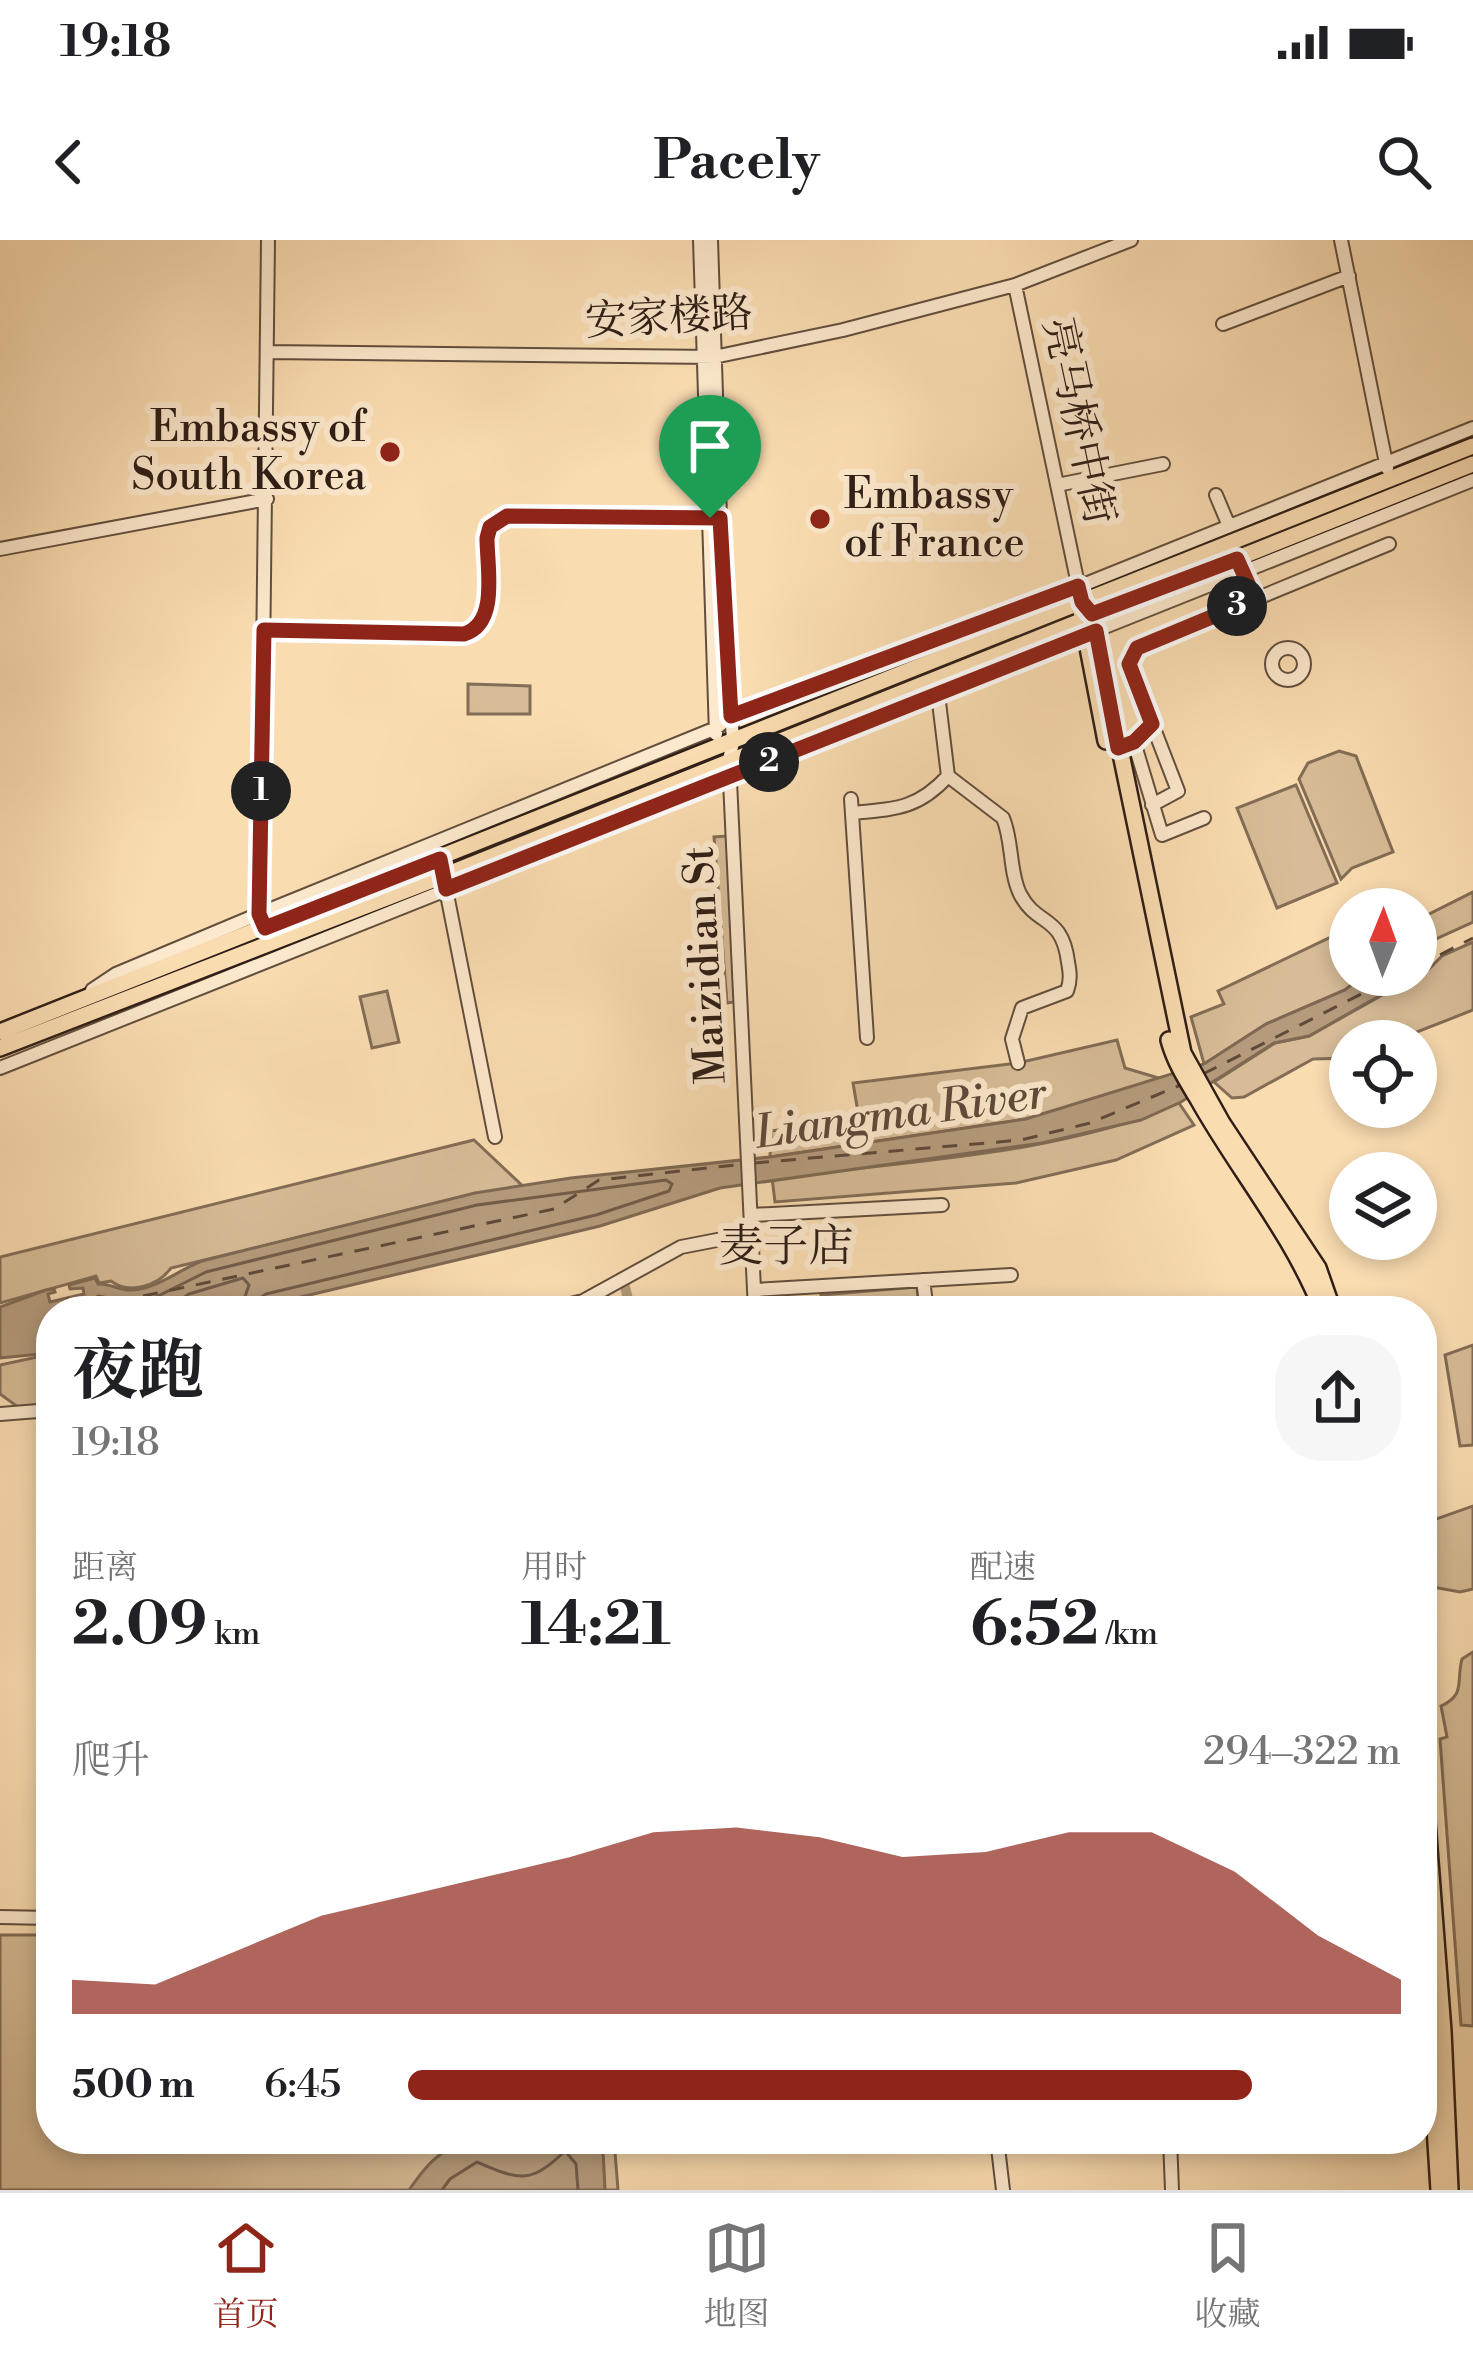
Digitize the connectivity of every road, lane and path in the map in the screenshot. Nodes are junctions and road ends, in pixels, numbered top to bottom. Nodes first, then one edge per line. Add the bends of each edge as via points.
1 (268, 240) edge
2 (700, 240) edge
3 (711, 240) edge
4 (1131, 240) edge
5 (1341, 240) edge
6 (1348, 276) junction
7 (1015, 285) junction
8 (1223, 324) dead end
9 (268, 352) junction
10 (708, 357) junction
11 (1473, 428) edge
12 (1473, 446) edge
13 (1386, 462) junction
14 (1163, 464) dead end
15 (1473, 464) edge
16 (1390, 480) junction
17 (1473, 480) edge
18 (1057, 485) junction
19 (1216, 495) dead end
20 (267, 499) junction
21 (715, 518) junction
22 (1229, 526) junction
23 (1389, 544) dead end
24 (0, 549) edge
25 (1240, 565) junction
26 (1252, 604) junction
27 (1085, 614) junction
28 (264, 630) junction
29 (938, 694) junction
30 (731, 716) junction
31 (1152, 724) junction
32 (716, 728) junction
33 (1126, 745) junction
34 (727, 757) junction
35 (948, 776) junction
36 (1152, 805) junction
37 (1204, 818) dead end
38 (443, 875) junction
39 (262, 921) junction
40 (0, 1032) edge
41 (867, 1038) dead end
42 (0, 1048) edge
43 (1179, 1057) junction
44 (1018, 1064) dead end
45 (0, 1068) edge
46 (1204, 1099) junction
47 (495, 1137) dead end
48 (942, 1204) dead end
49 (752, 1215) junction
50 (753, 1233) junction
51 (1011, 1275) dead end
52 (923, 1280) junction
53 (755, 1290) junction
54 (592, 1296) edge
55 (755, 1296) edge
56 (925, 1296) edge
57 (1316, 1296) edge
58 (1328, 1296) edge
59 (0, 1402) edge
60 (7, 1413) edge
61 (0, 1917) edge
62 (36, 1918) edge
63 (1437, 2034) edge
64 (1437, 2092) edge
65 (1437, 2114) edge
66 (1437, 2146) edge
67 (999, 2154) edge
68 (1171, 2154) edge
69 (1003, 2190) edge
70 (1172, 2190) edge
71 (1439, 2190) edge
72 (1450, 2190) edge

1 - 9 street
2 - 10 street
3 - 10 street
4 - 7 street, 安家楼路
5 - 6 street
6 - 8 street
6 - 13 street
7 - 10 street, 安家楼路
7 - 18 street, 亮马桥中街
9 - 10 street, 安家楼路
9 - 20 street
10 - 21 street
11 - 13 street
12 - 16 main road
13 - 16 street
13 - 22 street
14 - 18 street
15 - 25 main road
16 - 27 main road
17 - 25 street
18 - 27 street, 亮马桥中街
19 - 22 street
20 - 24 street
20 - 28 street
21 - 28 street via 507,516 487,538 486,615 464,634
21 - 30 street
21 - 32 street
22 - 27 street
23 - 26 street
25 - 26 street
25 - 27 main road
26 - 31 street via 1137,648 1129,664
27 - 29 street
27 - 30 street
27 - 33 main road
27 - 34 main road
27 - 43 main road
28 - 39 street
29 - 34 street
29 - 35 street
30 - 32 street
30 - 34 street
31 - 33 street
31 - 36 street via 1178,791
32 - 34 street
32 - 39 street
33 - 36 street
33 - 43 main road
34 - 38 main road
34 - 38 street
34 - 49 street, Maizidian St
35 - 41 street via 928,799 883,810 852,806
35 - 44 street via 1003,818 1018,891 1066,941 1071,981 1067,991 1022,1008 1012,1039
36 - 37 street via 1162,835
38 - 39 main road
38 - 42 main road
38 - 45 street
38 - 47 street
39 - 40 main road
43 - 46 main road
46 - 57 main road via 1213,1130
46 - 58 main road via 1318,1268
48 - 49 street
49 - 50 street, Maizidian St
50 - 53 street, Maizidian St
50 - 54 street via 681,1247
51 - 52 street
52 - 53 street
52 - 56 street
53 - 55 street, Maizidian St
59 - 60 street
61 - 62 street
63 - 64 main road
65 - 72 main road
66 - 71 main road
67 - 69 street
68 - 70 street

